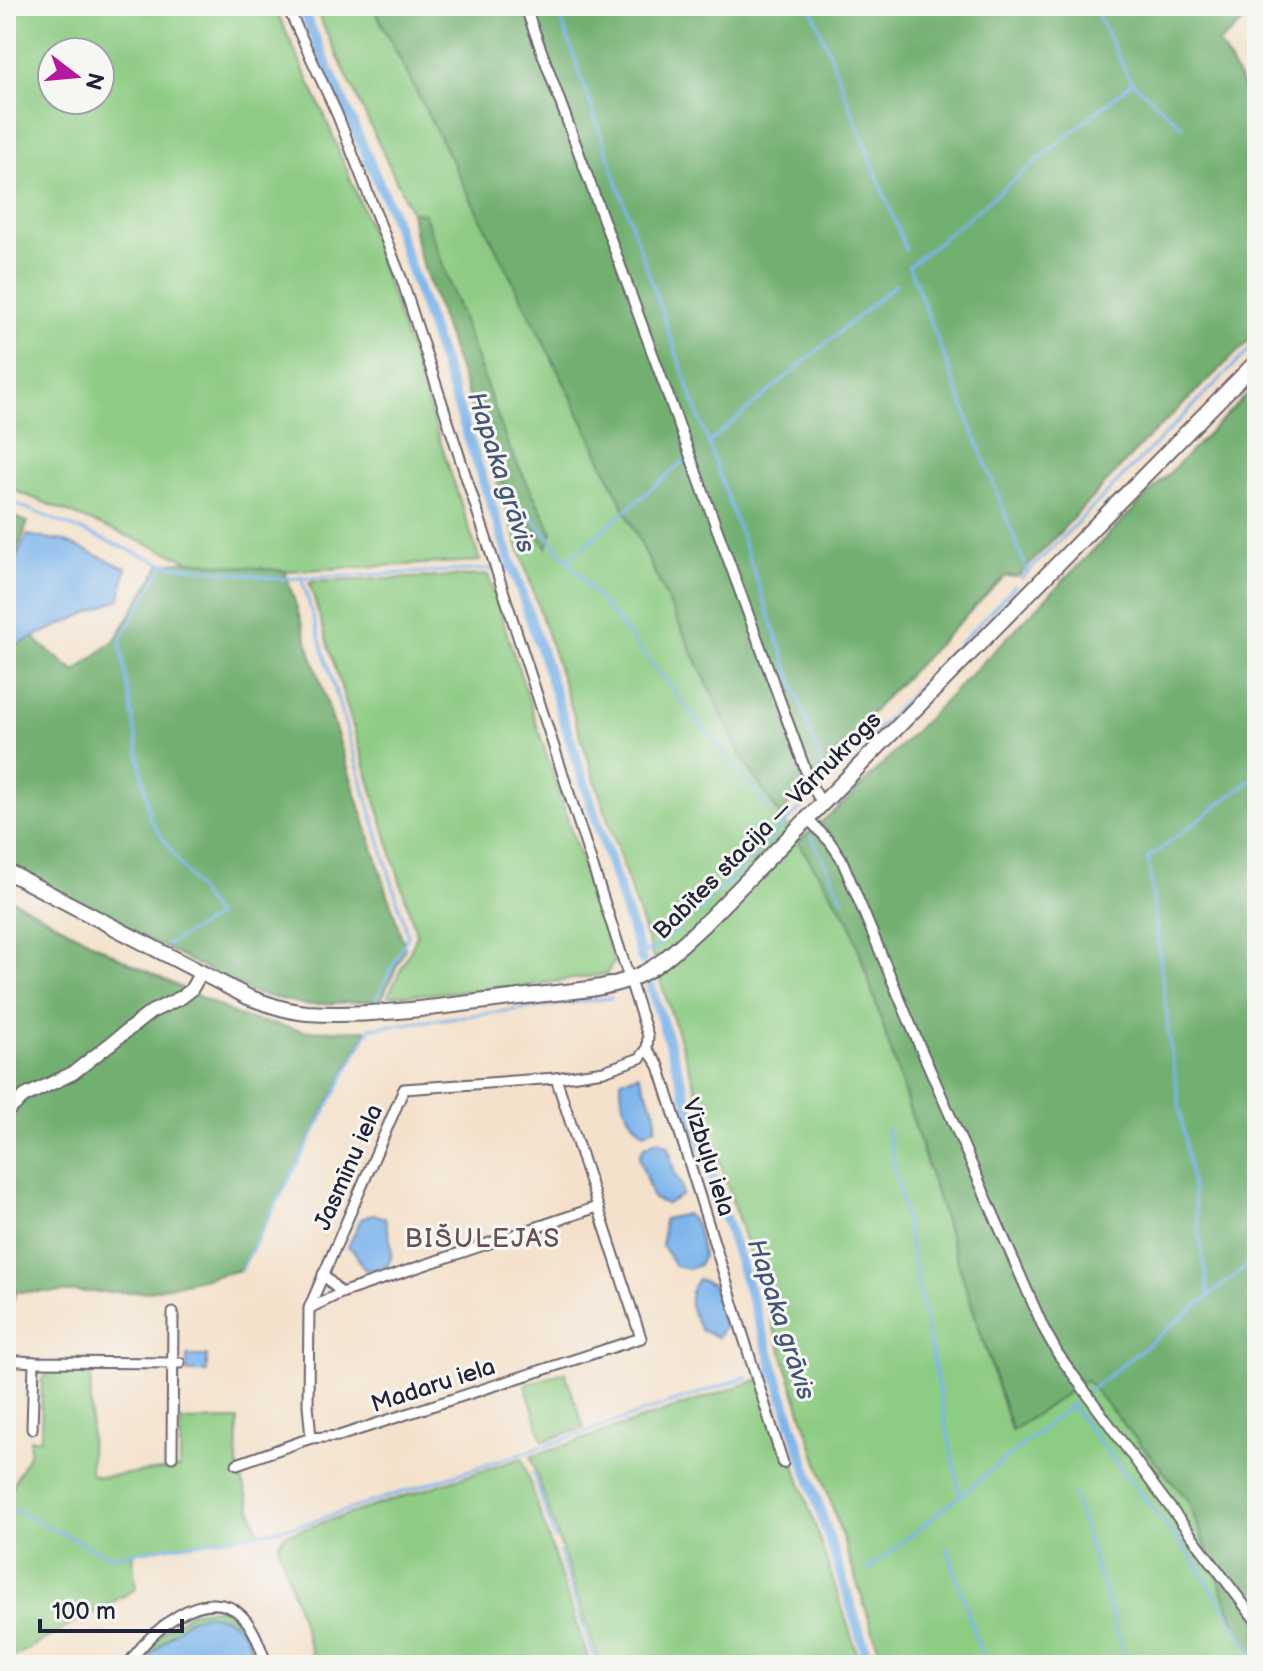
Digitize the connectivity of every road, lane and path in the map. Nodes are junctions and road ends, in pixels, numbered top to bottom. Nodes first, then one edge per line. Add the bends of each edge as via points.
1 (287, 6) edge
2 (525, 6) edge
3 (1257, 361) edge
4 (822, 803) junction
5 (808, 819) junction
6 (6, 871) edge
7 (200, 974) junction
8 (629, 980) junction
9 (647, 1049) junction
10 (556, 1078) junction
11 (6, 1112) edge
12 (597, 1207) junction
13 (323, 1274) junction
14 (341, 1293) junction
15 (309, 1308) junction
16 (173, 1313) dead end
17 (6, 1360) edge
18 (34, 1362) junction
19 (176, 1363) junction
20 (32, 1429) dead end
21 (311, 1438) junction
22 (172, 1457) dead end
23 (783, 1463) dead end
24 (237, 1464) dead end
25 (1257, 1622) edge
26 (128, 1665) edge
27 (267, 1665) edge

1 - 8 street via 337,114 402,280
2 - 4 street
3 - 4 main road, Babītes stacija — Vārnukrogs
4 - 5 main road, Babītes stacija — Vārnukrogs
5 - 8 main road, Babītes stacija — Vārnukrogs via 680,947
5 - 25 street via 841,858 1044,1329
6 - 7 main road, Babītes stacija — Vārnukrogs
7 - 8 main road, Babītes stacija — Vārnukrogs via 277,1008 351,1014
7 - 11 street via 182,997 151,1012 73,1073 25,1096
8 - 9 street via 648,1036
9 - 10 street, Jasmīnu iela via 628,1065
9 - 23 street, Vizbuļu iela via 659,1066
10 - 12 street
10 - 13 street, Jasmīnu iela via 404,1089
12 - 14 street
12 - 21 street, Madaru iela via 641,1338 339,1436
13 - 14 street
13 - 15 street, Jasmīnu iela
14 - 15 street
15 - 21 street, Jasmīnu iela
16 - 19 street
17 - 18 street
18 - 19 street
18 - 20 street
19 - 22 street
21 - 24 street, Madaru iela
26 - 27 street via 166,1625 206,1604 222,1604 241,1615

